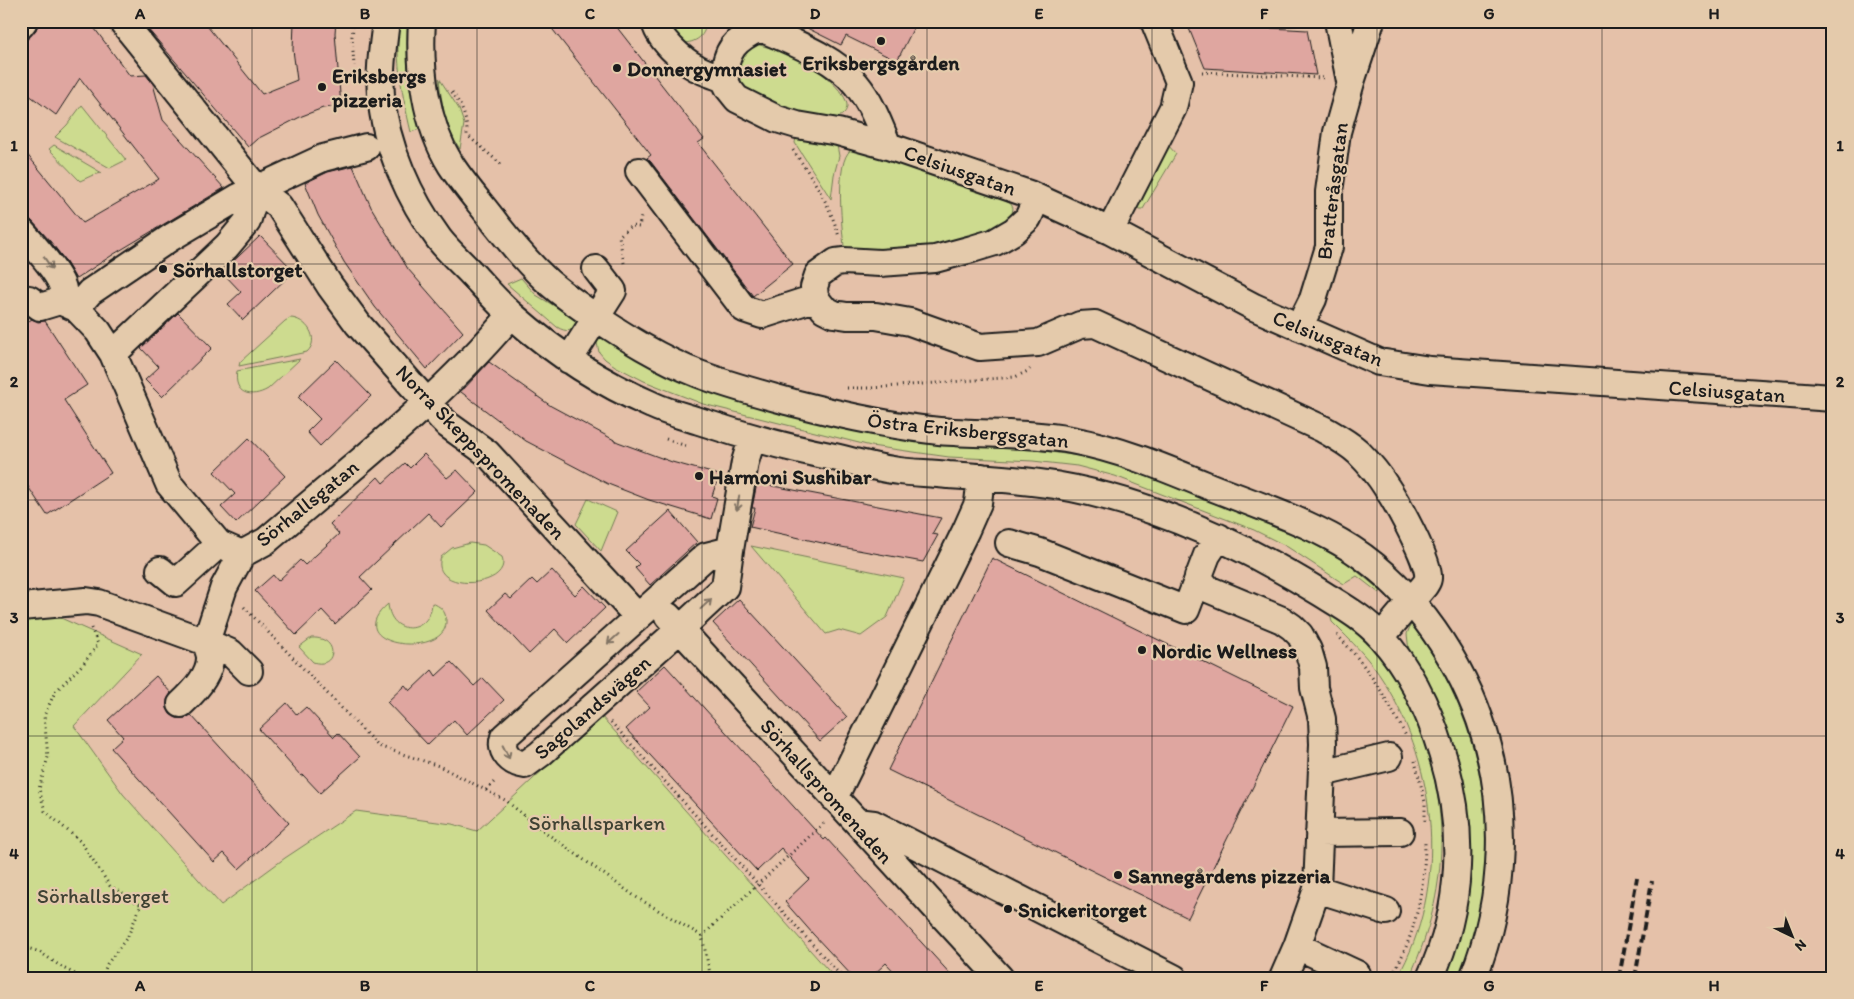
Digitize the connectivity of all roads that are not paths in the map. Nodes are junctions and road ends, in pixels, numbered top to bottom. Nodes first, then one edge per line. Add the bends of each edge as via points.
1 (24, 21) edge
2 (122, 21) edge
3 (386, 21) edge
4 (422, 21) edge
5 (655, 21) edge
6 (1154, 21) edge
7 (1338, 21) edge
8 (1371, 21) edge
9 (21, 25) edge
10 (753, 25) edge
11 (724, 79) junction
12 (1339, 79) junction
13 (366, 146) dead end
14 (888, 146) junction
15 (643, 178) road end
16 (257, 189) junction
17 (1037, 198) junction
18 (21, 230) edge
19 (1110, 231) junction
20 (596, 269) dead end
21 (815, 298) junction
22 (24, 299) edge
23 (68, 305) junction
24 (511, 315) junction
25 (595, 316) junction
26 (1299, 327) junction
27 (112, 354) junction
28 (569, 360) junction
29 (1833, 398) edge
30 (427, 402) junction
31 (752, 439) junction
32 (981, 477) junction
33 (1219, 537) junction
34 (1009, 543) dead end
35 (231, 549) junction
36 (730, 550) junction
37 (160, 570) dead end
38 (1198, 577) junction
39 (1410, 602) junction
40 (21, 607) edge
41 (647, 610) junction
42 (680, 630) junction
43 (1381, 637) junction
44 (206, 642) junction
45 (249, 671) dead end
46 (182, 704) dead end
47 (1389, 757) dead end
48 (1322, 773) junction
49 (844, 809) junction
50 (1400, 832) dead end
51 (1319, 833) junction
52 (1317, 889) junction
53 (1386, 911) dead end
54 (1297, 946) junction
55 (1357, 974) dead end
56 (1000, 978) edge
57 (1174, 978) edge
58 (1283, 978) edge
59 (1430, 978) edge
60 (1473, 978) edge

1 - 9 street
2 - 16 street, Norra Skeppspromenaden
3 - 24 street, Östra Eriksbergsgatan via 381,57 381,97 391,144 402,173 421,213 442,243
4 - 25 street, Östra Eriksbergsgatan via 421,59 429,110 451,164 520,254 547,281
5 - 11 street via 659,35 696,68
6 - 19 street via 1179,82 1173,108
7 - 12 street, Bratteråsgatan
8 - 12 street, Bratteråsgatan
10 - 11 street, Celsiusgatan via 731,48 724,64
10 - 14 street, Celsiusgatan via 791,40 841,69 857,84 875,113
11 - 14 street, Celsiusgatan via 737,99 777,119
12 - 26 street, Bratteråsgatan via 1337,132 1329,192 1330,247
13 - 16 street via 323,158
14 - 17 street, Celsiusgatan
15 - 21 street via 744,308 762,315
16 - 23 street via 170,238
16 - 27 street via 247,222 227,246
16 - 30 street, Norra Skeppspromenaden via 280,206 358,324
17 - 19 street, Celsiusgatan
17 - 21 street via 1028,218 1014,231 972,250 935,259 836,262 818,275
18 -> 23 street via 57,277
19 - 26 street, Celsiusgatan via 1254,307
20 - 25 street via 613,291
21 - 39 street via 824,310 834,314 910,322 980,347 1038,343 1080,325 1095,324 1323,429 1356,450 1370,465 1388,489 1422,554 1428,578
22 - 23 street via 40,307
23 - 27 street via 98,331
24 - 28 street, Östra Eriksbergsgatan
24 - 30 street, Sörhallsgatan
25 - 28 street
25 - 39 street, Östra Eriksbergsgatan via 647,350 697,373 819,409 939,431 1060,438 1144,460 1279,514 1339,542 1376,567
26 - 29 street, Celsiusgatan via 1379,362 1430,370
27 - 35 street via 169,484
28 - 31 street, Östra Eriksbergsgatan via 653,406
30 - 35 street, Sörhallsgatan via 266,541
30 - 41 street, Norra Skeppspromenaden via 448,425 487,453
31 - 32 street, Östra Eriksbergsgatan via 899,471
31 -> 36 street, Sagolandsvägen
32 - 33 street, Östra Eriksbergsgatan via 1056,486 1130,503
32 - 49 street via 978,503
33 - 38 street
33 - 43 street, Östra Eriksbergsgatan via 1300,580 1362,619
34 - 38 street via 1040,552 1186,610
35 - 37 street, Sörhallsgatan via 176,583
35 - 44 street via 224,587
36 - 41 street, Sagolandsvägen via 706,556
42 -> 36 street, Sagolandsvägen via 724,587
38 - 48 street via 1208,589 1282,620 1300,635 1313,667 1314,688 1322,719
39 - 43 street
39 - 60 street, Östra Eriksbergsgatan via 1436,634 1465,684 1485,734 1496,783 1500,832 1498,878 1490,929
40 - 44 street via 86,601 99,603
41 - 42 street, Sörhallspromenaden
41 -> 42 street, Sagolandsvägen via 504,737 502,743 507,757 525,765
42 - 49 street, Sörhallspromenaden
43 - 59 street, Östra Eriksbergsgatan via 1419,692 1438,737 1455,807 1457,862 1454,905
44 - 45 street via 231,653
44 - 46 street via 210,658 206,672
47 - 48 street
48 - 51 street
49 - 56 street, Sörhallspromenaden
49 - 57 street
50 - 51 street
51 - 52 street
52 - 53 street
52 - 54 street
54 - 55 street
54 - 58 street

